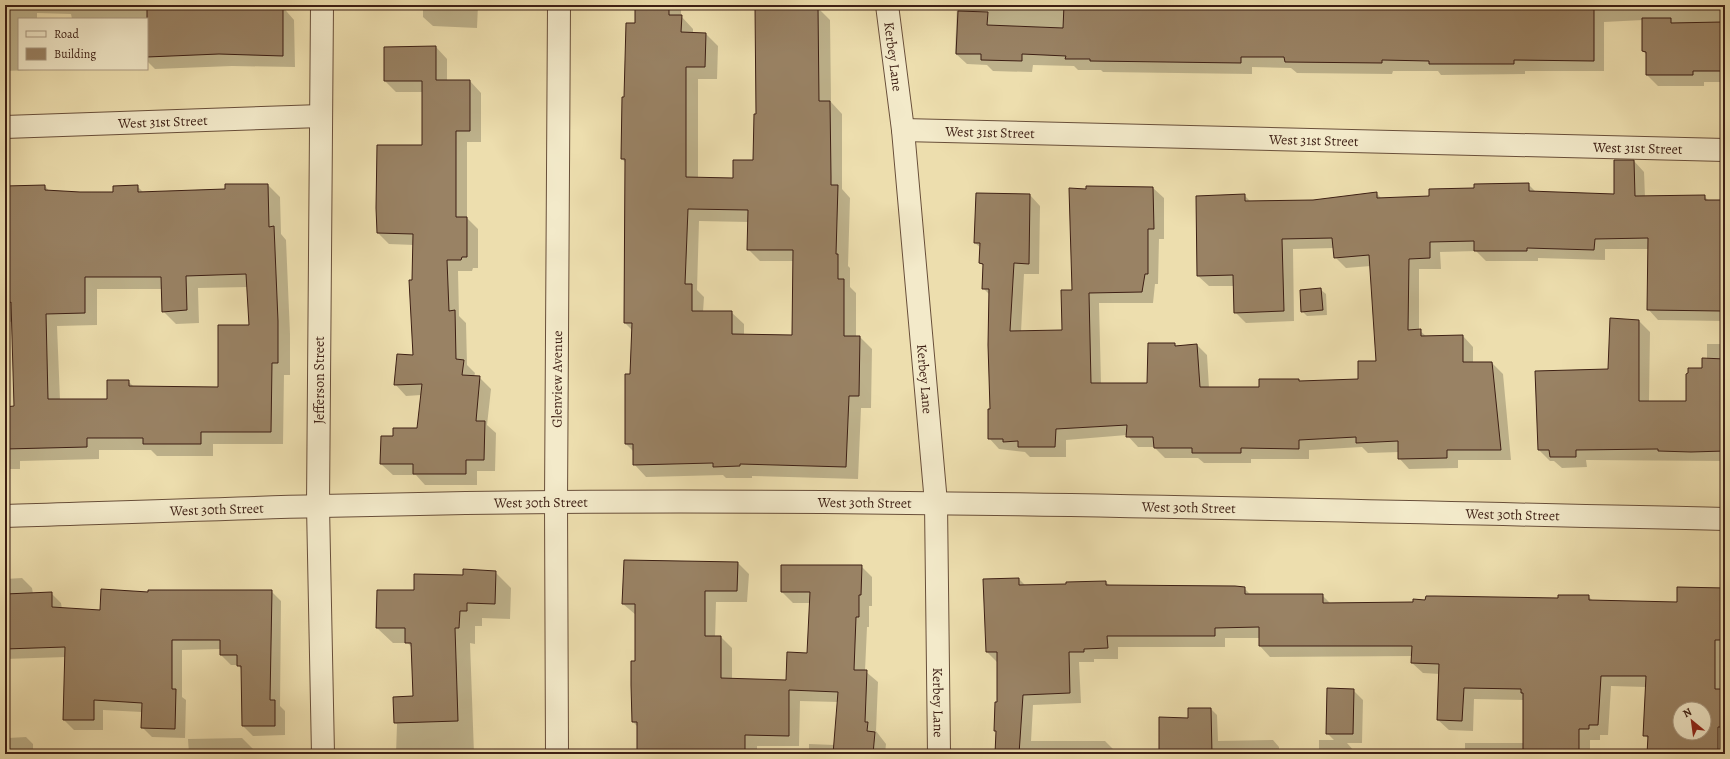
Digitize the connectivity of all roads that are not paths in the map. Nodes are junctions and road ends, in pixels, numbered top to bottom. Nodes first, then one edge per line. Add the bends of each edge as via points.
1 (322, 5) edge
2 (559, 5) edge
3 (887, 5) edge
4 (321, 116) junction
5 (5, 127) edge
6 (903, 130) junction
7 (1725, 150) edge
8 (556, 502) junction
9 (936, 502) junction
10 (318, 506) junction
11 (5, 516) edge
12 (1725, 519) edge
13 (323, 754) edge
14 (557, 754) edge
15 (939, 754) edge

1 - 4 street, Jefferson Street
2 - 8 street, Glenview Avenue
3 - 6 street, Kerbey Lane
4 - 5 street, West 31st Street
4 - 10 street, Jefferson Street
6 - 7 street, West 31st Street
6 - 9 street, Kerbey Lane
8 - 9 street, West 30th Street
8 - 10 street, West 30th Street
8 - 14 street, Glenview Avenue
9 - 12 street, West 30th Street
9 - 15 street, Kerbey Lane
10 - 11 street, West 30th Street
10 - 13 street, Jefferson Street

